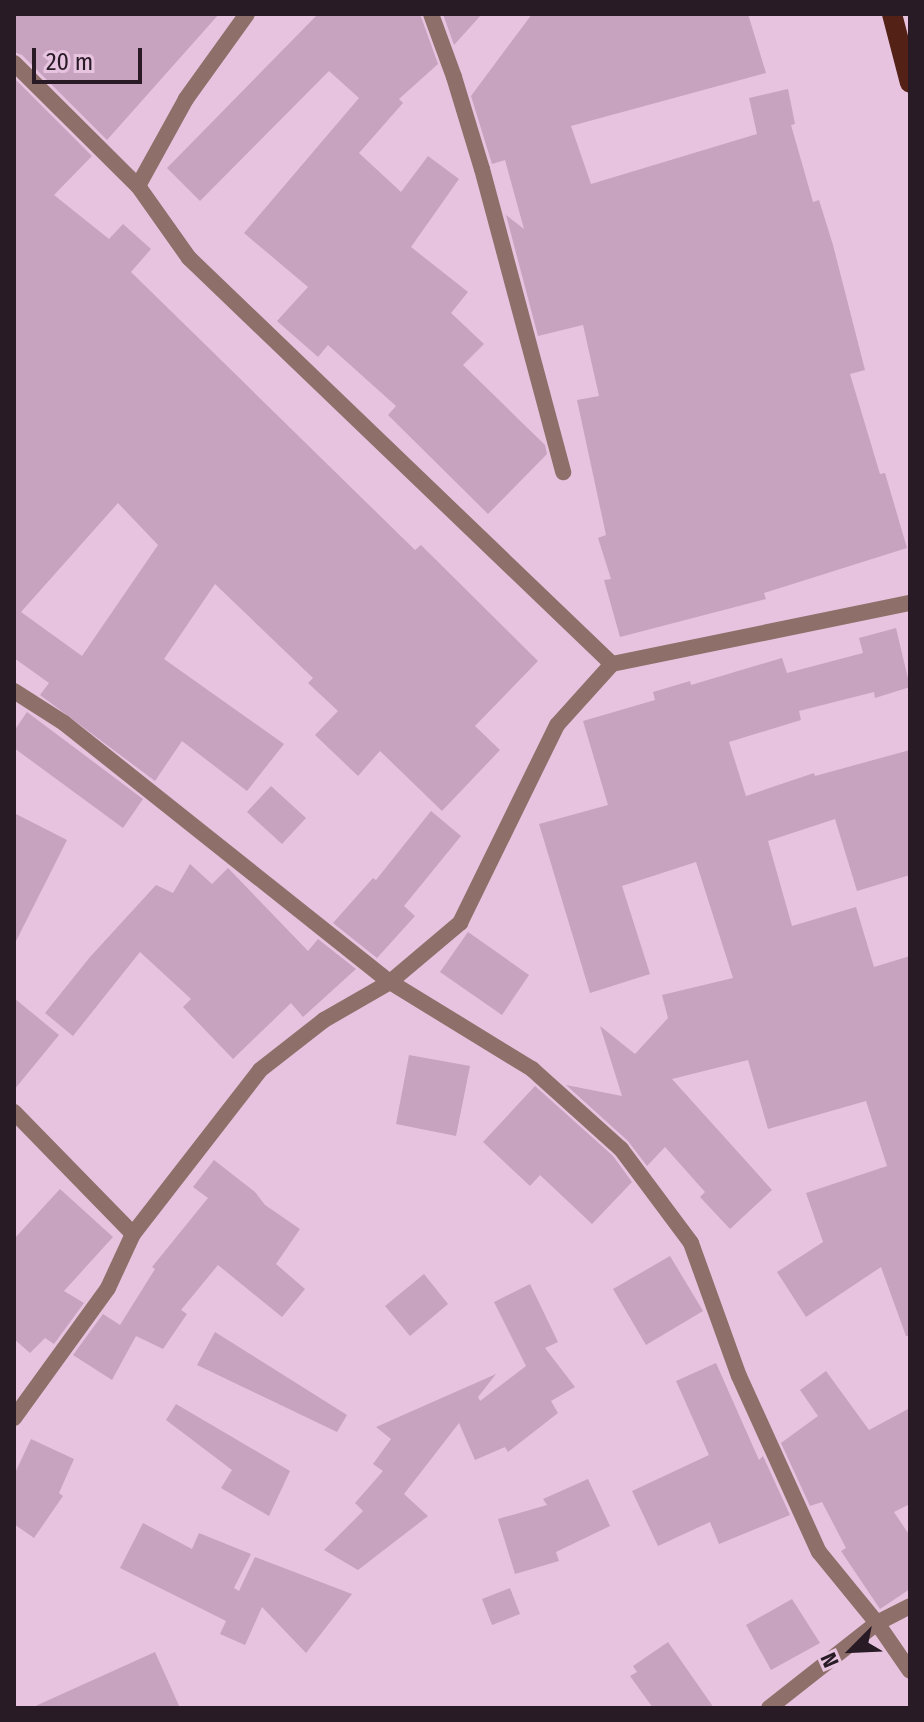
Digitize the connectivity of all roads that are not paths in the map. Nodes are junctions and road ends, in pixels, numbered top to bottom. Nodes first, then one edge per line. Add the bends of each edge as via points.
1 (247, 14) edge
2 (431, 14) edge
3 (892, 14) edge
4 (14, 63) edge
5 (910, 83) edge
6 (138, 186) junction
7 (563, 472) dead end
8 (910, 603) edge
9 (612, 664) junction
10 (14, 691) edge
11 (390, 982) junction
12 (14, 1112) edge
13 (133, 1234) junction
14 (14, 1418) edge
15 (910, 1606) edge
16 (877, 1623) junction
17 (910, 1671) edge
18 (769, 1708) edge

1 - 6 street via 186,99
2 - 7 street via 482,169
3 - 5 main road
4 - 6 street
6 - 9 street via 189,258
8 - 9 street
9 - 11 street via 557,725 460,923
10 - 11 street via 64,723
11 - 13 street via 324,1020 260,1070
11 - 16 street via 532,1069 621,1149 691,1243 739,1376 819,1552
12 - 13 street
13 - 14 street via 108,1288
15 - 16 street
16 - 17 street
16 - 18 street

